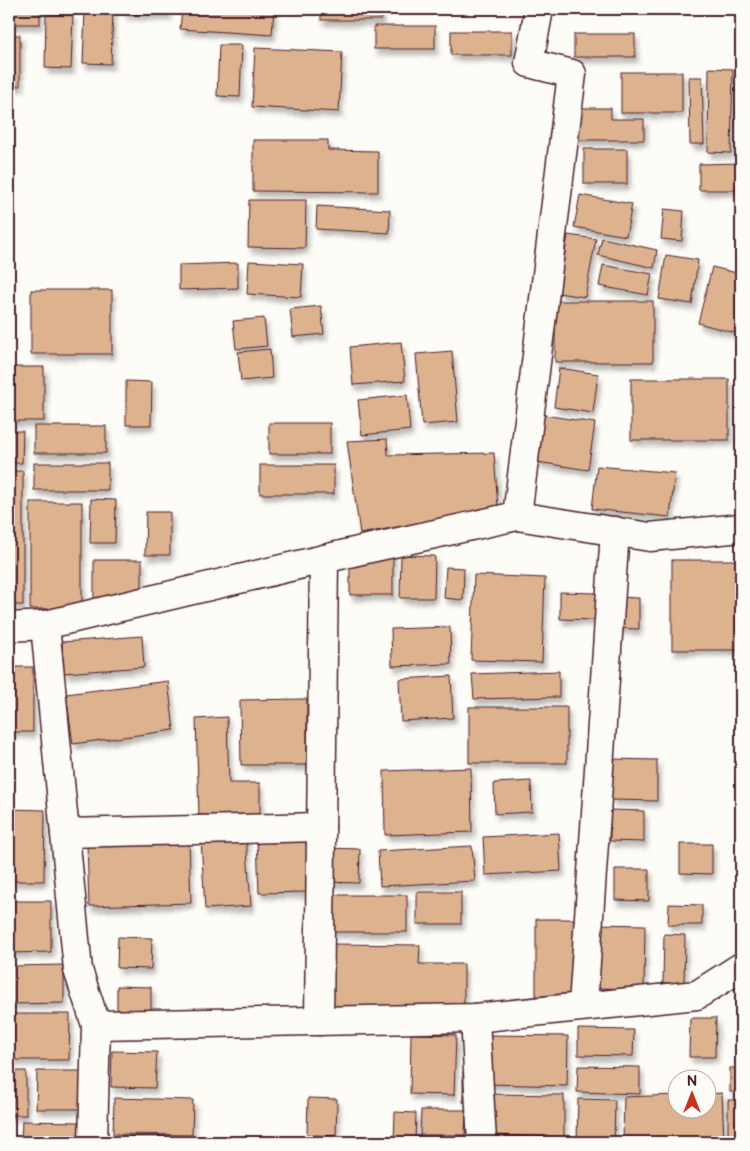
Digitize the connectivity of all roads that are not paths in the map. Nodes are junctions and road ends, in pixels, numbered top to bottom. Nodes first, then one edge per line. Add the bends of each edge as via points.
1 (539, 9) edge
2 (517, 516) junction
3 (741, 528) edge
4 (616, 530) junction
5 (324, 559) junction
6 (45, 625) junction
7 (9, 627) edge
8 (321, 827) junction
9 (65, 833) junction
10 (741, 966) edge
11 (583, 1006) junction
12 (475, 1018) junction
13 (319, 1021) junction
14 (96, 1025) junction
15 (94, 1142) edge
16 (482, 1142) edge

1 - 2 street via 528,63 572,74
2 - 4 street
2 - 5 street
3 - 4 street via 650,537
4 - 11 street
5 - 6 street
5 - 8 street
6 - 7 street
6 - 9 street
8 - 9 street
8 - 13 street
9 - 14 street via 78,970
10 - 11 street via 697,995
11 - 12 street
12 - 13 street
12 - 16 street
13 - 14 street
14 - 15 street

